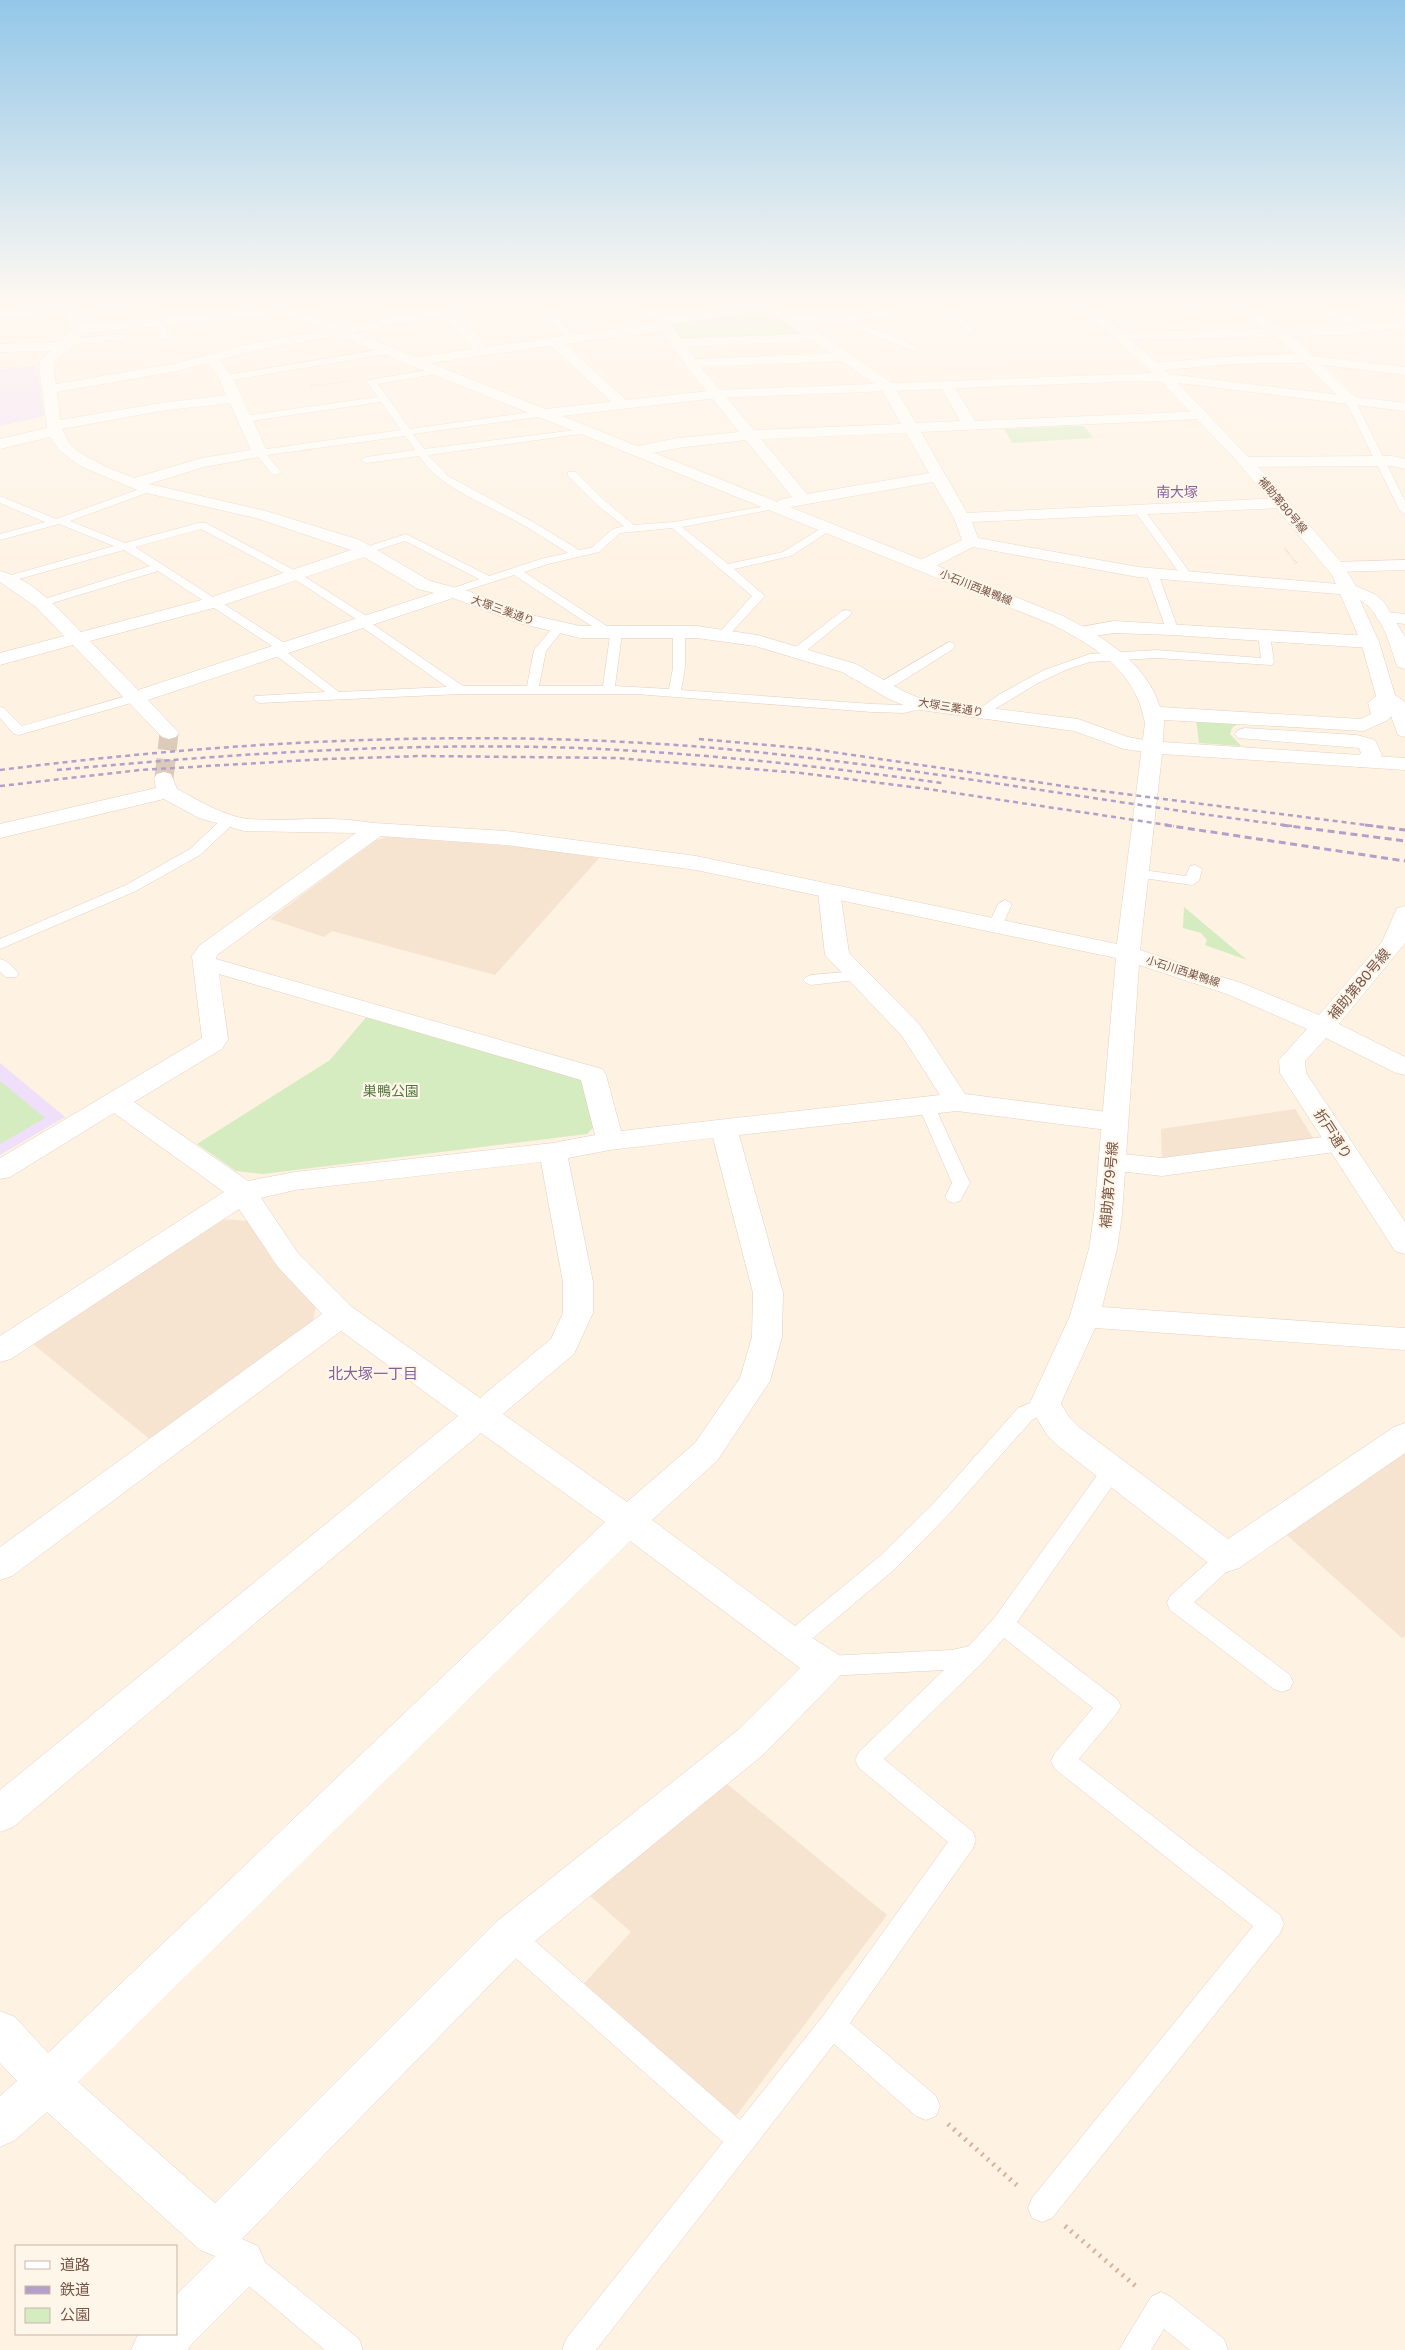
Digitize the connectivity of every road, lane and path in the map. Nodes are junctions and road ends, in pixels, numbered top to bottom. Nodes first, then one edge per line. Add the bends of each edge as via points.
1 (53, 411) edge
2 (142, 411) edge
3 (240, 411) edge
4 (302, 411) edge
5 (391, 411) edge
6 (539, 411) edge
7 (565, 411) edge
8 (730, 411) edge
9 (901, 411) edge
10 (962, 411) edge
11 (1199, 411) edge
12 (1356, 411) edge
13 (545, 413) junction
14 (1203, 415) junction
15 (244, 419) junction
16 (970, 425) junction
17 (911, 428) junction
18 (55, 429) junction
19 (588, 430) junction
20 (407, 432) junction
21 (749, 435) junction
22 (0, 444) edge
23 (638, 451) junction
24 (260, 453) junction
25 (421, 453) junction
26 (366, 460) dead end
27 (1246, 462) junction
28 (1382, 462) junction
29 (1405, 464) edge
30 (276, 472) dead end
31 (572, 474) dead end
32 (938, 476) junction
33 (141, 486) junction
34 (0, 499) edge
35 (802, 499) junction
36 (1282, 503) junction
37 (1250, 505) junction
38 (774, 506) junction
39 (1139, 510) junction
40 (1405, 512) edge
41 (962, 518) junction
42 (57, 521) junction
43 (674, 524) junction
44 (632, 528) junction
45 (829, 528) junction
46 (0, 536) edge
47 (971, 542) junction
48 (122, 546) junction
49 (367, 550) junction
50 (577, 554) junction
51 (1405, 565) edge
52 (924, 566) junction
53 (159, 567) junction
54 (1335, 567) junction
55 (726, 568) junction
56 (516, 571) junction
57 (1152, 573) junction
58 (295, 576) junction
59 (1187, 576) junction
60 (4, 577) edge
61 (489, 580) junction
62 (1311, 586) junction
63 (1350, 590) junction
64 (449, 592) junction
65 (215, 602) junction
66 (42, 603) junction
67 (846, 613) dead end
68 (1385, 617) junction
69 (1405, 618) edge
70 (365, 622) junction
71 (559, 628) junction
72 (1172, 629) junction
73 (679, 632) junction
74 (1082, 632) junction
75 (612, 633) junction
76 (1264, 635) junction
77 (722, 636) junction
78 (76, 638) junction
79 (1370, 642) junction
80 (949, 646) dead end
81 (285, 649) junction
82 (796, 653) junction
83 (1115, 655) junction
84 (0, 659) edge
85 (1405, 663) edge
86 (880, 686) junction
87 (534, 688) junction
88 (609, 689) junction
89 (460, 690) junction
90 (674, 692) junction
91 (336, 695) junction
92 (134, 698) junction
93 (259, 698) dead end
94 (1386, 698) junction
95 (920, 705) junction
96 (0, 711) edge
97 (981, 712) junction
98 (1153, 712) junction
99 (1257, 718) junction
100 (1364, 725) junction
101 (1405, 730) edge
102 (170, 733) dead end
103 (1245, 734) junction
104 (1405, 736) edge
105 (1153, 746) junction
106 (1272, 755) junction
107 (1362, 762) junction
108 (1405, 764) edge
109 (229, 820) junction
110 (374, 830) junction
111 (0, 831) edge
112 (1195, 869) dead end
113 (1136, 873) junction
114 (829, 892) junction
115 (1005, 904) dead end
116 (1405, 913) edge
117 (995, 926) junction
118 (0, 944) edge
119 (1129, 954) junction
120 (204, 963) junction
121 (858, 976) junction
122 (811, 980) dead end
123 (1324, 1026) junction
124 (1405, 1068) edge
125 (116, 1102) junction
126 (957, 1102) junction
127 (926, 1105) junction
128 (1115, 1122) junction
129 (724, 1129) junction
130 (610, 1142) junction
131 (1340, 1144) junction
132 (553, 1152) junction
133 (1112, 1162) junction
134 (0, 1170) edge
135 (244, 1192) junction
136 (954, 1197) dead end
137 (1405, 1244) edge
138 (341, 1315) junction
139 (1085, 1316) junction
140 (1405, 1339) edge
141 (0, 1352) edge
142 (1045, 1406) junction
143 (482, 1416) junction
144 (1405, 1436) edge
145 (1113, 1469) junction
146 (628, 1521) junction
147 (1227, 1558) junction
148 (0, 1566) edge
149 (1002, 1624) junction
150 (791, 1643) junction
151 (975, 1655) junction
152 (826, 1666) junction
153 (1282, 1682) dead end
154 (0, 1814) edge
155 (510, 1936) junction
156 (832, 2025) junction
157 (0, 2032) edge
158 (47, 2083) junction
159 (926, 2106) dead end
160 (0, 2125) edge
161 (741, 2140) junction
162 (1042, 2208) dead end
163 (229, 2248) junction
164 (178, 2325) edge
165 (170, 2335) edge
166 (154, 2350) edge
167 (348, 2350) edge
168 (577, 2350) edge
169 (1134, 2350) edge
170 (1214, 2350) edge

1 - 18 street, 大塚三業通り
2 - 18 street
3 - 15 street
4 - 15 lane
5 - 20 lane
6 - 13 street, 小石川西巣鴨線
7 - 13 street
8 - 21 street
9 - 17 street
10 - 16 street
11 - 14 street, 補助第80号線
12 - 28 lane
13 - 19 street, 小石川西巣鴨線
13 - 20 lane
14 - 16 street
14 - 27 street, 補助第80号線
15 - 24 street
16 - 17 street
17 - 21 street
17 - 32 street
18 - 22 street
18 - 33 street, 大塚三業通り via 59,440 72,454
19 - 23 street, 小石川西巣鴨線
19 - 25 lane
20 - 24 lane
20 - 25 lane
21 - 23 street via 678,442
21 - 35 street
23 - 38 street, 小石川西巣鴨線
24 - 30 lane
24 - 33 street via 202,463
25 - 26 lane
25 - 50 lane via 444,478
27 - 28 street
27 - 36 street, 補助第80号線
28 - 29 street
28 - 40 lane
31 - 44 lane
32 - 35 street
32 - 41 street
33 - 42 lane
33 - 49 street, 大塚三業通り via 260,514
34 - 42 lane
35 - 38 street
36 - 37 street
36 - 54 street, 補助第80号線
37 - 39 street
37 - 62 path
38 - 43 lane
38 - 45 street, 小石川西巣鴨線
39 - 41 street
39 - 59 lane
41 - 47 street
42 - 46 lane
42 - 48 lane
43 - 44 lane
43 - 55 lane
44 - 50 lane via 617,531 595,550
45 - 52 street, 小石川西巣鴨線
45 - 55 lane via 787,554
47 - 52 street
47 - 57 street
48 - 53 lane
48 - 58 lane via 202,525
48 - 60 lane
49 - 58 street
49 - 61 lane via 406,537
49 - 64 street, 大塚三業通り via 424,586
50 - 56 lane
51 - 54 street
52 - 74 street, 小石川西巣鴨線
53 - 65 lane
53 - 66 lane
54 - 63 street, 補助第80号線
55 - 77 lane via 759,596
56 - 61 lane
56 - 75 lane
57 - 59 street
57 - 72 lane
58 - 65 street
58 - 70 lane
59 - 62 street
60 - 66 street
61 - 64 lane
62 - 63 street
63 - 68 street via 1372,600
63 - 79 street, 補助第80号線 via 1350,598
64 - 70 street
64 - 71 street, 大塚三業通り
65 - 78 street
65 - 81 lane
66 - 78 street
67 - 82 lane
68 - 69 street
68 - 85 street
70 - 81 street
70 - 89 lane
71 - 75 street, 大塚三業通り
71 - 87 lane via 540,650
72 - 74 street via 1114,627
72 - 76 street
73 - 75 street, 大塚三業通り
73 - 77 street, 大塚三業通り
73 - 90 lane via 679,668
74 - 83 street, 小石川西巣鴨線
75 - 88 lane
76 - 79 street
76 - 83 lane via 1268,662
77 - 82 street, 大塚三業通り via 757,641
78 - 84 street
78 - 92 street
79 - 94 street, 補助第80号線
80 - 86 lane via 892,682
81 - 91 lane via 282,654
81 - 92 street
82 - 86 street, 大塚三業通り via 849,668
83 - 97 lane via 1085,659 1043,676
83 - 98 street, 小石川西巣鴨線 via 1140,684
86 - 95 street, 大塚三業通り
87 - 88 lane
87 - 89 lane
88 - 90 lane
89 - 91 lane
90 - 95 lane via 872,708 904,709
91 - 93 lane
92 - 96 lane via 19,732
92 - 102 street
94 - 100 street via 1378,704 1380,718
94 - 101 street, 補助第80号線 via 1398,706
95 - 97 street, 大塚三業通り
97 - 105 street, 大塚三業通り via 1078,725 1124,743
98 - 99 street
98 - 105 street, 小石川西巣鴨線
99 - 100 street
99 - 103 street via 1246,724
100 - 104 street via 1383,727
103 - 106 street via 1254,747
103 - 107 street via 1357,741 1368,744 1372,755
105 - 106 street, 大塚三業通り
105 - 113 street, 小石川西巣鴨線
106 - 107 street, 大塚三業通り
107 - 108 street, 大塚三業通り
109 - 110 street via 244,825 348,825
109 - 111 street via 207,813 165,785
109 - 118 lane via 195,852 131,888
110 - 114 street via 506,838 696,862
110 - 120 street via 208,950
112 - 113 lane via 1192,881
113 - 119 street, 小石川西巣鴨線
114 - 117 street
114 - 121 street via 837,955
115 - 117 lane
116 - 123 street, 補助第80号線 via 1393,943
117 - 119 street
119 - 123 street, 小石川西巣鴨線 via 1236,989
119 - 128 street, 補助第79号線
120 - 125 street via 213,1043
120 - 130 street via 593,1075
121 - 122 lane
121 - 126 street via 911,1031
123 - 124 street, 小石川西巣鴨線
123 - 131 street, 折戸通り via 1292,1060 1294,1073
125 - 134 street
125 - 135 street
126 - 127 street
126 - 128 street
127 - 129 street
127 - 136 lane via 961,1183
128 - 133 street, 補助第79号線
129 - 130 street
129 - 146 street via 768,1293 767,1338 755,1381 706,1452
130 - 132 street
131 - 133 street via 1162,1167
131 - 137 street, 折戸通り
132 - 135 street via 295,1181
132 - 143 street via 578,1282 578,1314 562,1346
133 - 139 street, 補助第79号線 via 1103,1249
135 - 138 street via 288,1260
135 - 141 street
138 - 143 street
138 - 148 street
139 - 140 street
139 - 142 street, 補助第79号線
142 - 145 street via 1069,1437
142 - 150 lane via 1025,1414 940,1510 888,1562
143 - 146 street
143 - 154 street
144 - 147 street
145 - 147 street
145 - 149 lane
146 - 150 street
146 - 158 street
147 - 153 lane via 1178,1603
149 - 151 lane
149 - 162 lane via 1109,1706 1062,1761 1271,1924
150 - 152 street
151 - 152 lane via 952,1660
151 - 156 lane via 867,1760 964,1840
152 - 155 street via 751,1742
155 - 161 lane
155 - 163 street
156 - 159 lane
156 - 161 lane
157 - 158 street
158 - 160 street
158 - 163 street
161 - 168 lane
163 - 164 street
163 - 167 lane
165 - 166 street
169 - 170 lane via 1161,2307

